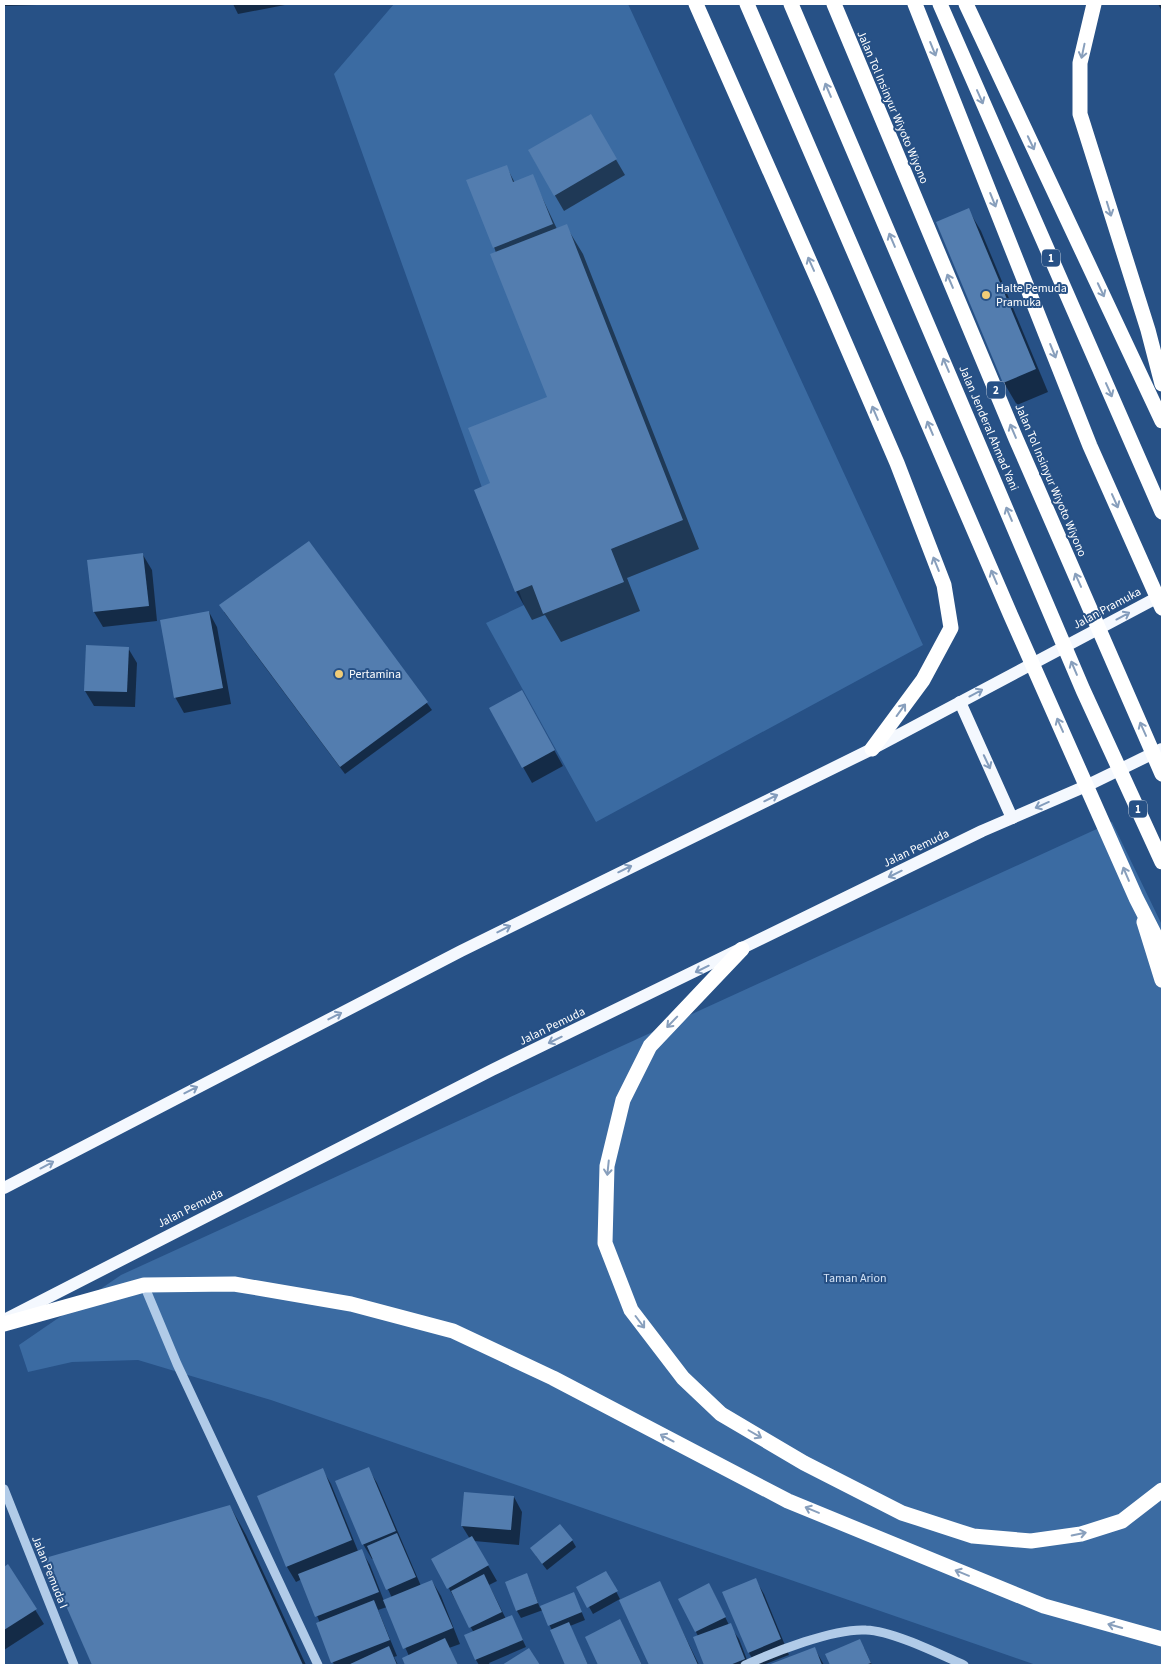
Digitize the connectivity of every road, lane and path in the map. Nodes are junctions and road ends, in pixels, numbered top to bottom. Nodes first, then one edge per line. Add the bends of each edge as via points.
1 (696, 4) edge
2 (747, 4) edge
3 (791, 4) edge
4 (834, 4) edge
5 (915, 4) edge
6 (940, 4) edge
7 (966, 4) edge
8 (1094, 4) edge
9 (1162, 384) edge
10 (1162, 420) edge
11 (1162, 512) edge
12 (1162, 595) edge
13 (1162, 608) edge
14 (1065, 646) junction
15 (960, 702) junction
16 (1162, 748) edge
17 (872, 749) junction
18 (1119, 769) junction
19 (1162, 774) edge
20 (1012, 818) junction
21 (1162, 862) edge
22 (1136, 898) junction
23 (742, 949) junction
24 (1162, 949) edge
25 (1162, 980) edge
26 (4, 1188) edge
27 (144, 1285) junction
28 (4, 1320) edge
29 (4, 1324) edge
30 (4, 1489) edge
31 (1162, 1490) edge
32 (1162, 1639) edge
33 (74, 1665) edge
34 (318, 1665) edge
35 (745, 1665) edge
36 (964, 1665) edge

17 -> 1 highway via 923,680 951,628 944,585 897,463
22 -> 2 highway, bridge
14 -> 3 highway, Jalan Jenderal Ahmad Yani / 1
19 -> 4 highway, Jalan Tol Insinyur Wiyoto Wiyono / 2, bridge via 1012,430
5 -> 13 highway, bridge via 1087,437
6 -> 11 highway, 1
7 -> 10 highway
8 -> 9 highway via 1080,63 1080,114
14 -> 12 main road, Jalan Pramuka
15 -> 14 main road
18 -> 14 highway, Jalan Jenderal Ahmad Yani / 1
15 - 17 main road
15 -> 20 main road
16 - 18 main road
26 -> 17 main road via 469,947
18 -> 20 main road, Jalan Pemuda
18 - 21 highway, Jalan Jenderal Ahmad Yani / 1
20 -> 23 main road, Jalan Pemuda
22 - 24 highway, bridge
22 - 25 highway, bridge
23 -> 28 main road, Jalan Pemuda via 492,1070
23 -> 31 highway via 650,1046 623,1100 607,1166 605,1243 631,1310 682,1378 722,1414 804,1463 902,1513 973,1536 1031,1541 1081,1534 1122,1521
27 - 29 highway
32 -> 27 highway via 1044,1606 788,1501 553,1378 453,1331 352,1304 234,1284
27 - 34 street via 177,1364
30 - 33 street, Jalan Pemuda I
35 - 36 street via 847,1630 868,1630

